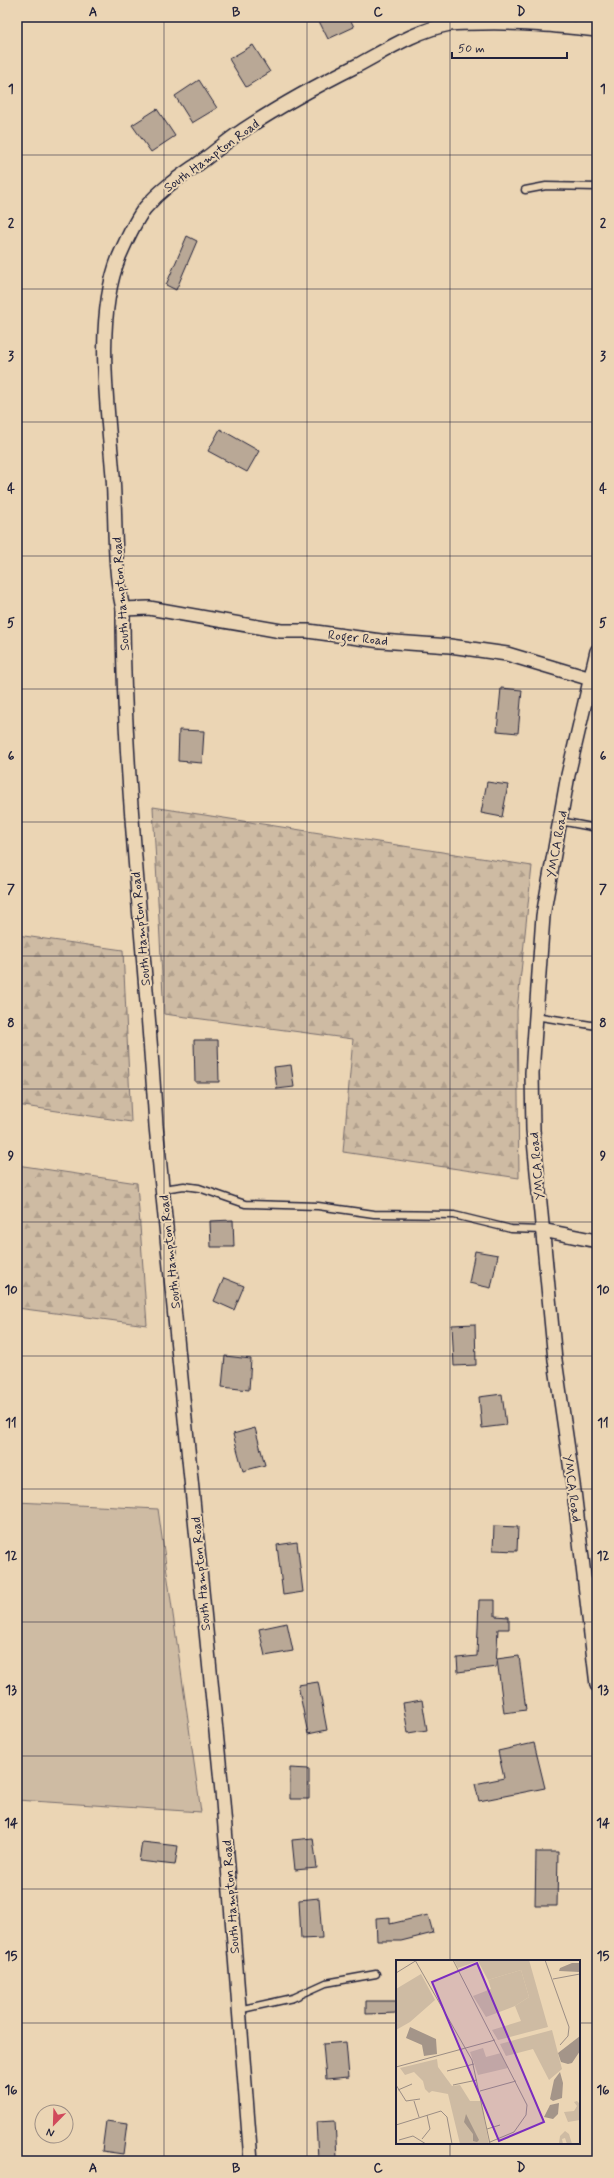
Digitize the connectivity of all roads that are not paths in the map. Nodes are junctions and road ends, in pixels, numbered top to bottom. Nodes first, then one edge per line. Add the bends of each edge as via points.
1 (597, 30) edge
2 (597, 187) edge
3 (525, 190) dead end
4 (123, 609) junction
5 (597, 650) edge
6 (591, 678) junction
7 (560, 821) junction
8 (597, 828) edge
9 (535, 1016) junction
10 (597, 1026) edge
11 (163, 1189) junction
12 (542, 1230) junction
13 (597, 1241) edge
14 (597, 1685) edge
15 (376, 1974) dead end
16 (238, 2010) junction
17 (250, 2161) edge

1 - 4 street, South Hampton Road via 521,22 450,24 400,42 300,95 240,132 198,164 177,176 144,209 118,259 107,314 108,434 113,475 118,588
2 - 3 lane via 546,186
4 - 6 street, Roger Road via 149,608 281,631 507,654
4 - 11 street, South Hampton Road via 134,867
5 - 6 street, YMCA Road
6 - 7 street, YMCA Road
7 - 8 lane
7 - 9 street, YMCA Road via 543,916
9 - 10 lane
9 - 12 street, YMCA Road via 533,1130
11 - 12 lane via 184,1186 199,1188 245,1204 318,1206 374,1214 454,1215 512,1229
11 - 16 street, South Hampton Road via 223,1802
12 - 13 street
12 - 14 street, YMCA Road via 555,1360 574,1491
15 - 16 lane via 326,1983 293,1998
16 - 17 street, South Hampton Road

